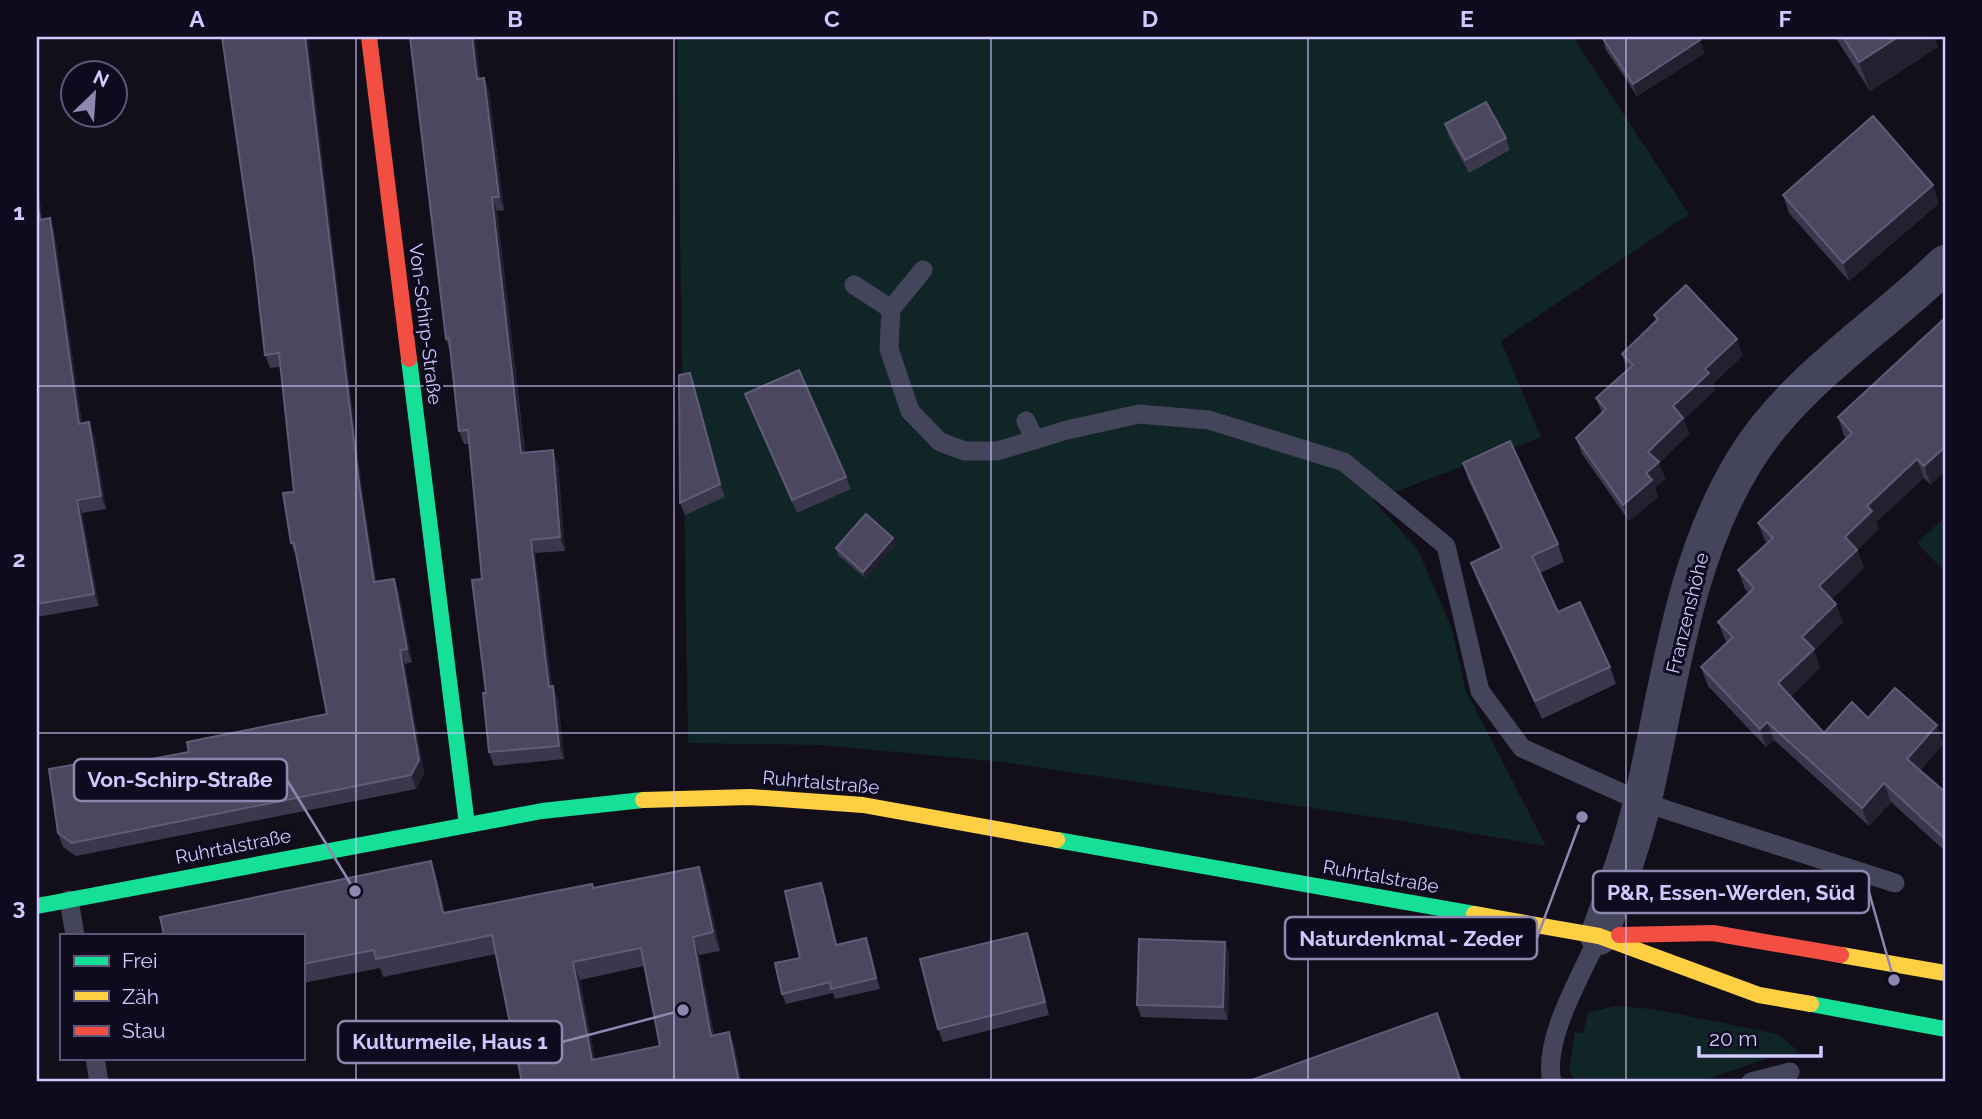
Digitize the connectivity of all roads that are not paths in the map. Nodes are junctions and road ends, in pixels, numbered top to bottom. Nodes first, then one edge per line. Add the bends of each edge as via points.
1 (369, 37) edge
2 (1945, 264) edge
3 (923, 270) dead end
4 (854, 285) dead end
5 (891, 309) junction
6 (1026, 421) dead end
7 (1035, 440) junction
8 (1642, 802) junction
9 (467, 825) junction
10 (1895, 883) dead end
11 (69, 900) junction
12 (37, 906) edge
13 (75, 934) edge
14 (1599, 936) junction
15 (1945, 973) edge
16 (1945, 1029) edge
17 (95, 1060) edge
18 (1790, 1072) dead end
19 (99, 1082) edge
20 (1552, 1082) edge
21 (1751, 1082) edge

1 - 9 main road, Von-Schirp-Straße
2 - 8 street, Franzenshöhe via 1789,402 1745,459 1717,511 1694,572
3 - 5 lane
4 - 5 lane
5 - 7 lane via 889,349 909,411 940,442 965,450 997,451
6 - 7 lane
7 - 8 lane via 1139,414 1209,420 1344,462 1446,546 1480,691 1522,748
8 - 10 lane
8 - 14 street, Franzenshöhe
9 - 11 main road, Ruhrtalstraße
9 - 14 main road, Ruhrtalstraße via 622,801 715,796 863,805
11 - 12 main road, Ruhrtalstraße
11 - 13 lane
14 - 15 main road, Ruhrtalstraße via 1713,933
14 - 16 main road, Ruhrtalstraße via 1759,995
14 - 20 lane, Franzenshöhe via 1559,1027 1551,1053
17 - 19 lane
18 - 21 lane

